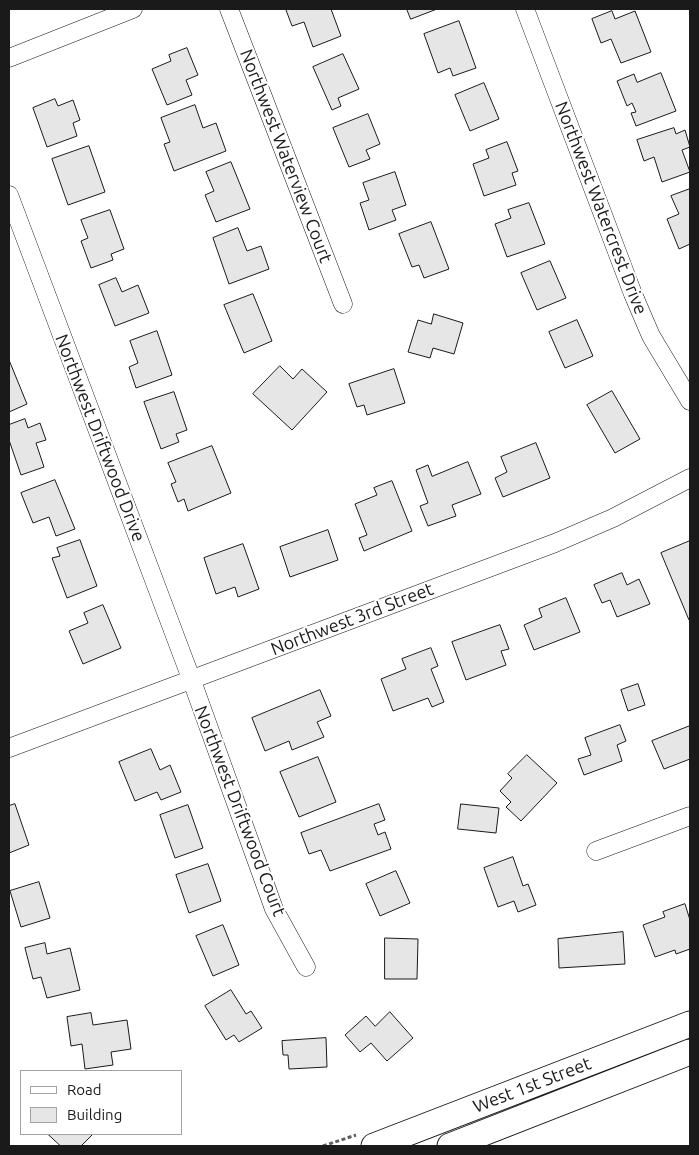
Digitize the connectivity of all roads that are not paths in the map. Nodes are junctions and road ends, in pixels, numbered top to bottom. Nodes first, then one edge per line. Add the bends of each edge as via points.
1 (133, 9) edge
2 (229, 9) edge
3 (525, 9) edge
4 (9, 58) edge
5 (9, 195) edge
6 (343, 304) dead end
7 (690, 401) edge
8 (690, 478) edge
9 (192, 681) junction
10 (9, 748) edge
11 (690, 816) edge
12 (596, 851) dead end
13 (306, 967) dead end
14 (690, 1024) edge
15 (690, 1052) edge
16 (374, 1146) edge
17 (450, 1146) edge

1 - 4 street
2 - 6 street, Northwest Waterview Court
3 - 7 street, Northwest Watercrest Drive via 633,294 651,336
5 - 9 street, Northwest Driftwood Drive
8 - 9 street, Northwest 3rd Street via 555,544
9 - 10 street, Northwest 3rd Street
9 - 13 street, Northwest Driftwood Court via 274,909
11 - 12 street
14 - 16 main road, West 1st Street
15 - 17 main road, West 1st Street

